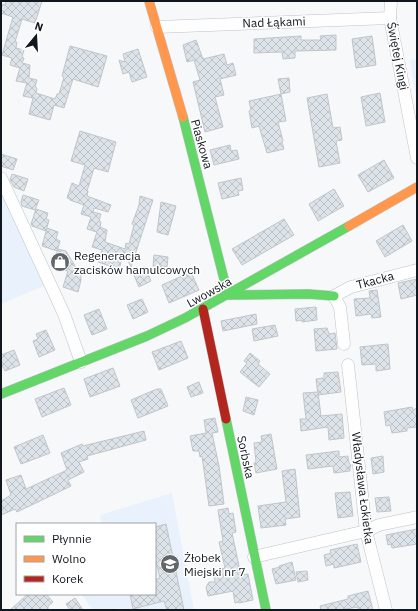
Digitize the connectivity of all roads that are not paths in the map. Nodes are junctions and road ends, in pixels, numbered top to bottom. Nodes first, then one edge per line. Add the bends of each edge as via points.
1 (149, 1) edge
2 (391, 1) edge
3 (390, 18) junction
4 (157, 26) junction
5 (417, 158) edge
6 (1, 178) edge
7 (417, 187) edge
8 (417, 270) edge
9 (228, 295) junction
10 (334, 296) junction
11 (202, 309) junction
12 (344, 344) dead end
13 (81, 362) junction
14 (348, 365) dead end
15 (1, 394) edge
16 (417, 517) edge
17 (366, 531) junction
18 (254, 557) junction
19 (266, 610) edge
20 (386, 610) edge

1 - 4 street, Piaskowa
2 - 3 street, Świętej Kingi
3 - 4 street, Nad Łąkami
3 - 5 street, Świętej Kingi
4 - 9 street, Piaskowa via 200,180
6 - 13 street via 64,314
7 - 9 street, Lwowska
8 - 10 street, Tkacka via 351,287
9 - 10 street via 300,293
9 - 11 street, Lwowska
10 - 12 street via 340,307
11 - 13 street, Lwowska via 147,336
11 - 18 street, Sorbska
13 - 15 street, Lwowska
14 - 17 street, Władysława Łokietka
16 - 17 street via 379,525
17 - 18 street
17 - 20 street, Władysława Łokietka
18 - 19 street, Sorbska

